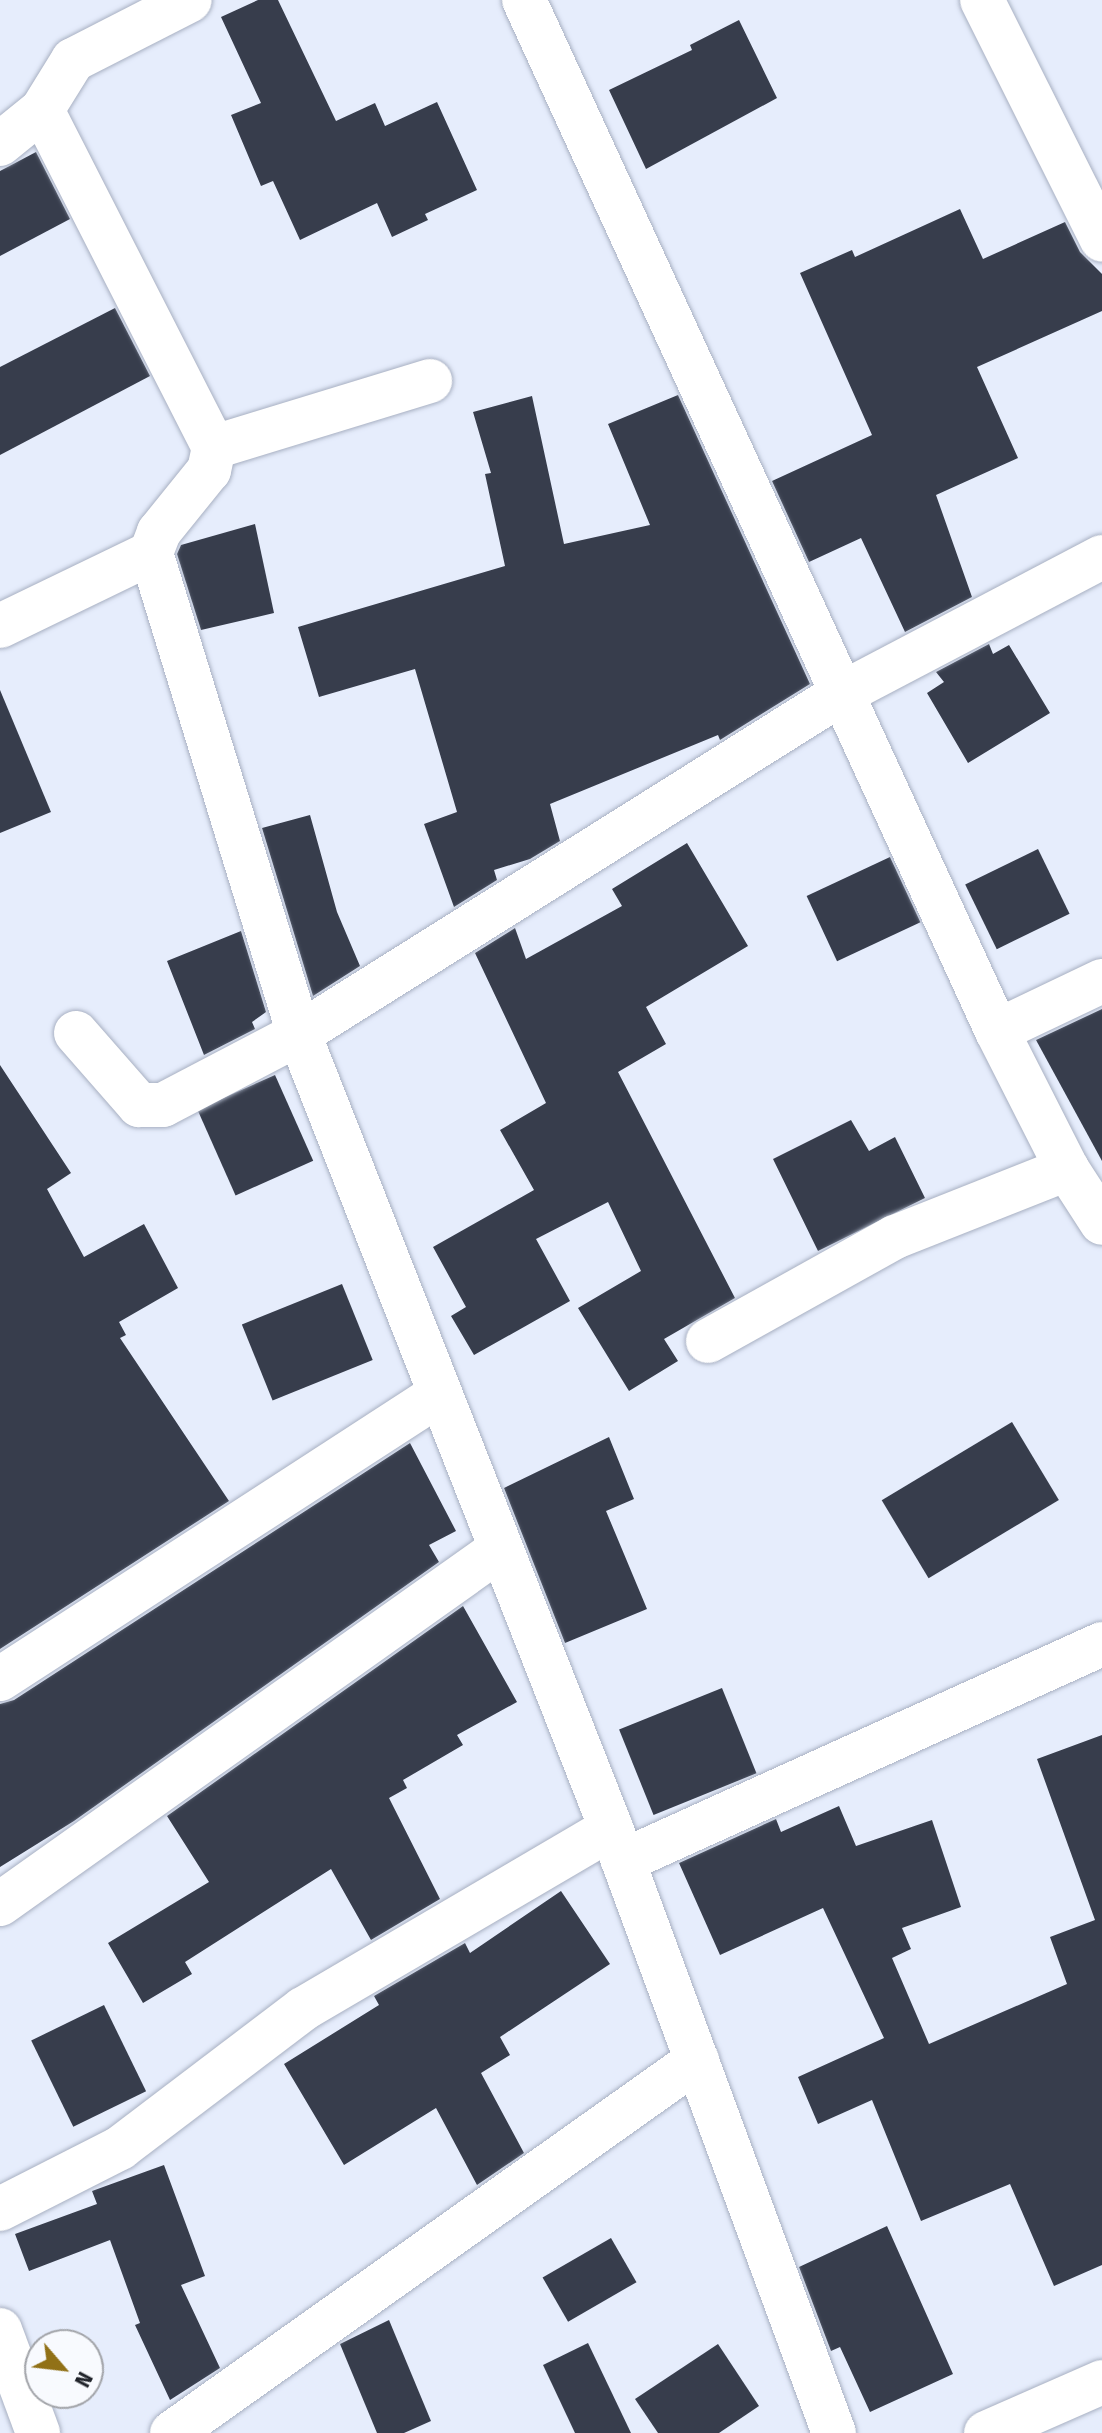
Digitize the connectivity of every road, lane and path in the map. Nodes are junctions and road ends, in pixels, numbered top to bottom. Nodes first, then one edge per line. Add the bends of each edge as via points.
1 (190, 0) edge
2 (524, 0) edge
3 (982, 0) edge
4 (42, 110) junction
5 (0, 144) edge
6 (1102, 240) edge
7 (430, 381) dead end
8 (214, 447) junction
9 (151, 553) junction
10 (1102, 557) edge
11 (0, 626) edge
12 (839, 695) junction
13 (1102, 981) edge
14 (997, 1031) junction
15 (76, 1033) dead end
16 (299, 1034) junction
17 (1067, 1169) junction
18 (1102, 1223) edge
19 (708, 1341) dead end
20 (438, 1395) junction
21 (500, 1549) junction
22 (1101, 1649) edge
23 (0, 1679) edge
24 (617, 1844) junction
25 (0, 1904) edge
26 (697, 2060) junction
27 (0, 2209) edge
28 (0, 2330) edge
29 (1102, 2382) edge
30 (38, 2433) edge
31 (172, 2433) edge
32 (834, 2433) edge
33 (986, 2433) edge

1 - 4 street via 73,60
2 - 12 street via 574,99
3 - 6 street
4 - 5 street
4 - 8 street
7 - 8 street
8 - 9 street via 209,470 159,532
9 - 11 street
9 - 16 street
10 - 12 street
12 - 14 street
12 - 16 street
13 - 14 street
14 - 17 street
15 - 16 street via 139,1105 151,1108
16 - 20 street
17 - 18 street
17 - 19 street via 895,1237
20 - 21 street
20 - 23 street
21 - 24 street
21 - 25 street
22 - 24 street
24 - 26 street
24 - 27 street via 303,2009 120,2148
26 - 31 street
26 - 32 street
28 - 30 street
29 - 33 street

